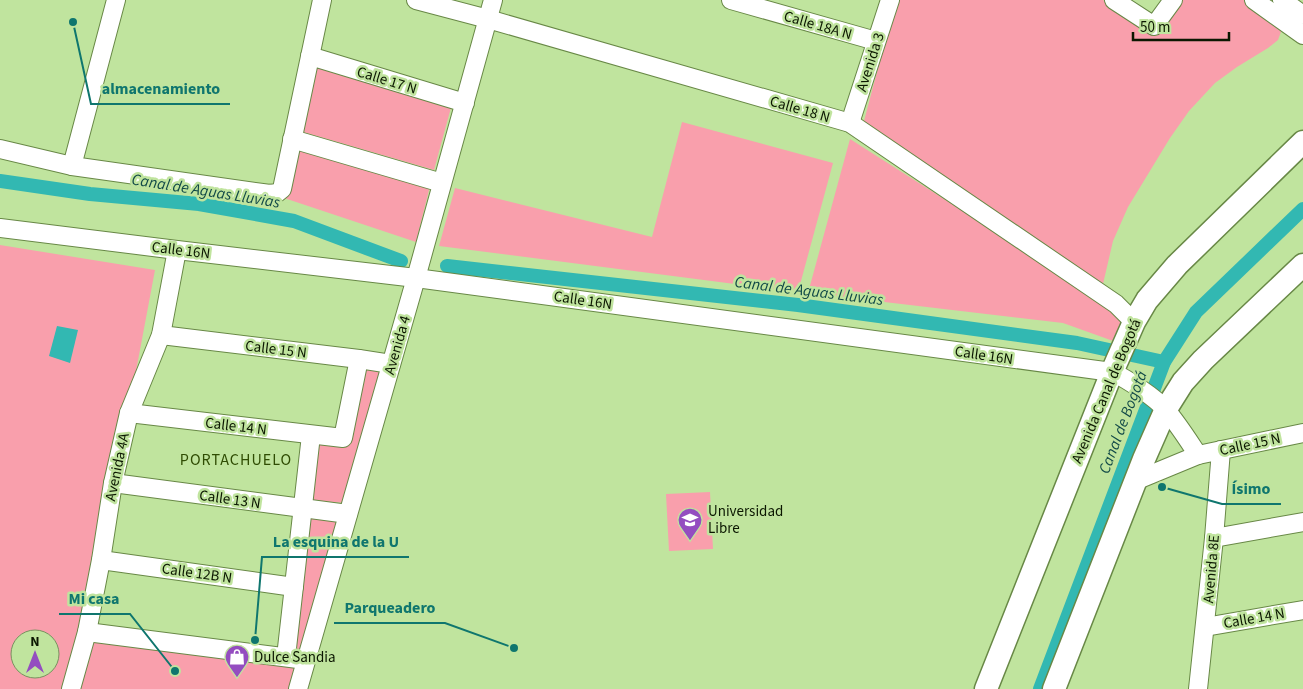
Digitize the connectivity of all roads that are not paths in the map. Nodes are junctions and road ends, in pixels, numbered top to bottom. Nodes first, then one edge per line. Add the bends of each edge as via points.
1 (116, 0) edge
2 (322, 0) edge
3 (416, 0) edge
4 (493, 0) edge
5 (731, 0) edge
6 (890, 0) edge
7 (1114, 0) edge
8 (1172, 0) edge
9 (1254, 0) edge
10 (1282, 0) edge
11 (1303, 15) edge
12 (488, 19) junction
13 (1303, 35) edge
14 (876, 41) junction
15 (310, 56) junction
16 (465, 103) junction
17 (850, 123) junction
18 (292, 139) junction
19 (1303, 142) edge
20 (0, 149) edge
21 (72, 166) junction
22 (442, 184) junction
23 (0, 228) edge
24 (177, 250) junction
25 (1303, 265) edge
26 (416, 278) junction
27 (1131, 328) junction
28 (161, 335) junction
29 (359, 359) junction
30 (391, 364) junction
31 (1117, 370) junction
32 (1161, 405) junction
33 (129, 413) junction
34 (1303, 433) edge
35 (311, 435) junction
36 (1221, 450) junction
37 (1198, 455) junction
38 (1135, 481) junction
39 (113, 483) junction
40 (303, 508) junction
41 (348, 514) junction
42 (1303, 522) edge
43 (1214, 538) junction
44 (101, 560) junction
45 (294, 587) junction
46 (1303, 610) edge
47 (1205, 627) junction
48 (87, 632) junction
49 (286, 657) junction
50 (306, 660) junction
51 (71, 689) edge
52 (298, 689) edge
53 (986, 689) edge
54 (1054, 689) edge
55 (1198, 689) edge

1 - 21 street
2 - 15 street
3 - 12 street, Calle 18 N
4 - 12 street, Avenida 4
5 - 14 street, Calle 18A N
6 - 14 street, Avenida 3
7 - 8 street via 1154,26
9 - 13 street
10 - 11 street
12 - 16 street, Avenida 4
12 - 17 street, Calle 18 N
14 - 17 street, Avenida 3
15 - 16 street, Calle 17 N
15 - 18 street
16 - 22 street, Avenida 4
17 - 27 street, Calle 18 N via 1116,304
18 - 21 street via 282,189 270,194
18 - 22 street
19 - 27 main road, Avenida Canal de Bogotá via 1177,265 1147,300
20 - 21 street
22 - 26 street, Avenida 4
23 - 24 street, Calle 16N
24 - 26 street, Calle 16N
24 - 28 street, Avenida 4A
25 - 32 main road via 1203,360
26 - 30 street, Avenida 4
26 - 31 street, Calle 16N
27 - 31 main road, Avenida Canal de Bogotá
28 - 29 street, Calle 15 N
28 - 33 street, Avenida 4A
29 - 30 street, Calle 15 N
29 - 35 street, Calle 14 N via 343,438
30 - 41 street, Avenida 4
31 - 32 street, Calle 16N
31 - 53 main road, Avenida Canal de Bogotá
32 - 37 street, Calle 15 N
32 - 38 main road
33 - 35 street, Calle 14 N
33 - 39 street, Avenida 4A
34 - 36 street, Calle 15 N
35 - 40 street
36 - 37 street, Calle 15 N
36 - 43 street, Avenida 8E
37 - 38 street, Calle 15 N
38 - 54 main road
39 - 40 street, Calle 13 N
39 - 44 street, Avenida 4A
40 - 41 street, Calle 13 N
40 - 45 street
41 - 50 street, Avenida 4
42 - 43 street
43 - 47 street, Avenida 8E
44 - 45 street, Calle 12B N
44 - 48 street, Avenida 4A
45 - 49 street
46 - 47 street, Calle 14 N
47 - 55 street, Avenida 8E
48 - 49 street
48 - 51 street, Avenida 4A
49 - 50 street
50 - 52 street, Avenida 4

